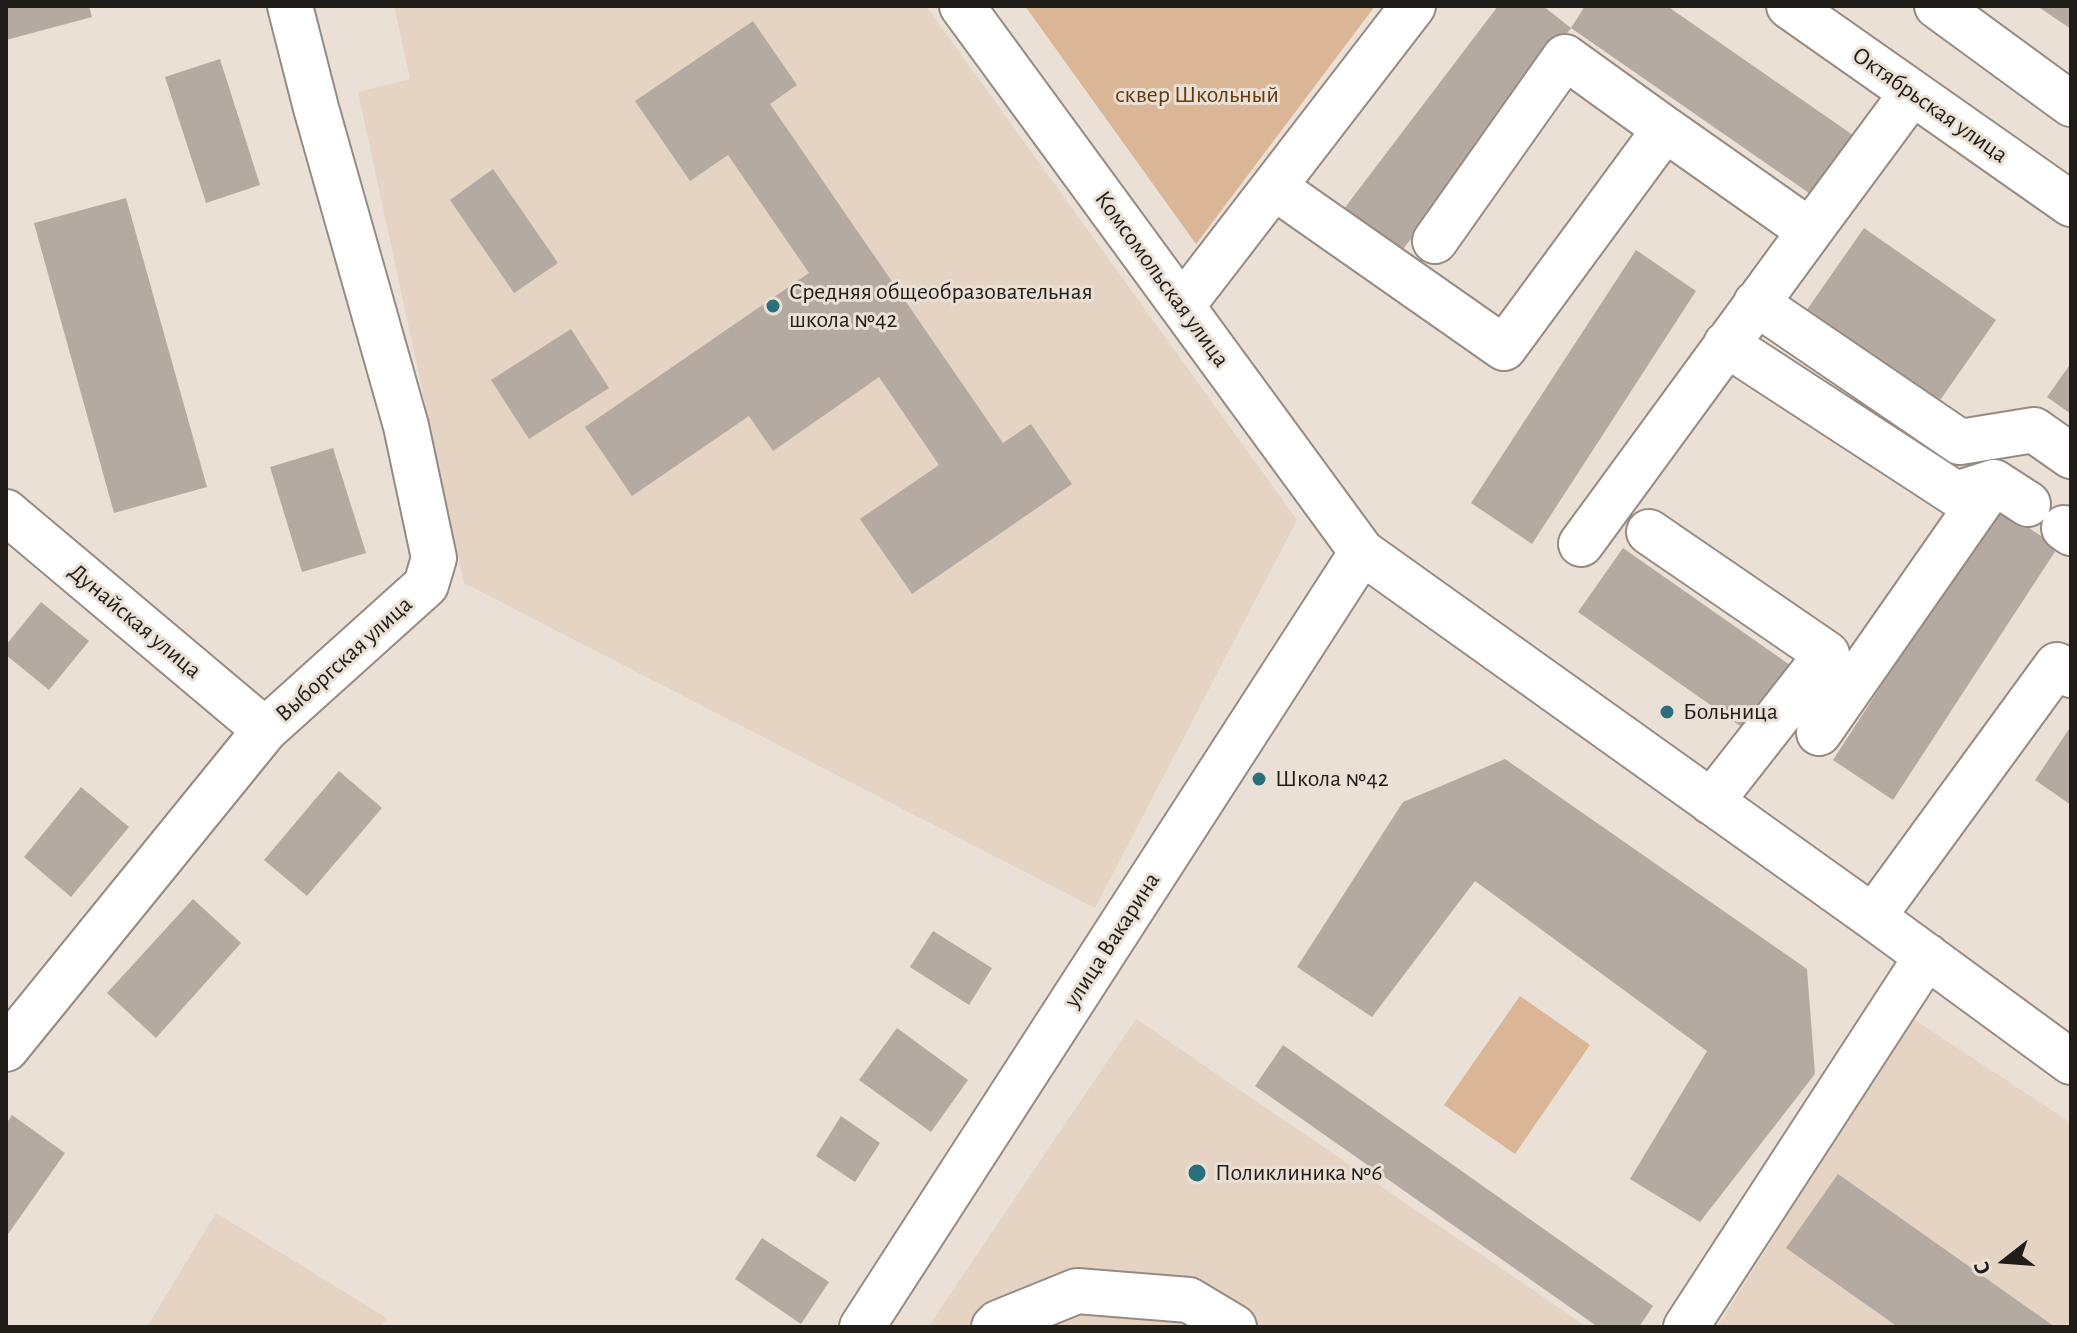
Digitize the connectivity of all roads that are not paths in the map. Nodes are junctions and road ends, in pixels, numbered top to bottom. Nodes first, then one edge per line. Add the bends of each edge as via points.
1 (290, 6) edge
2 (962, 6) edge
3 (1413, 6) edge
4 (1789, 6) edge
5 (1937, 6) edge
6 (1912, 93) junction
7 (2071, 104) edge
8 (1665, 129) junction
9 (1274, 187) junction
10 (2071, 204) edge
11 (1810, 231) junction
12 (1435, 241) dead end
13 (1756, 303) junction
14 (1182, 306) junction
15 (1726, 344) junction
16 (2071, 456) edge
17 (6, 512) edge
18 (2039, 512) edge
19 (1649, 532) dead end
20 (1581, 544) dead end
21 (1362, 552) junction
22 (2066, 661) edge
23 (265, 730) junction
24 (1819, 733) dead end
25 (1711, 802) junction
26 (1873, 917) junction
27 (1927, 956) junction
28 (6, 1049) edge
29 (2071, 1062) edge
30 (862, 1327) edge
31 (994, 1327) edge
32 (1234, 1327) edge
33 (1686, 1327) edge

1 - 23 street, Выборгская улица via 406,426 434,558 426,585
2 - 14 street, Комсомольская улица
3 - 9 street
4 - 6 street, Октябрьская улица
5 - 7 street
6 - 10 street, Октябрьская улица
6 - 11 street
8 - 9 street via 1504,348
8 - 11 street
8 - 12 street via 1565,57
9 - 14 street
11 - 13 street
13 - 15 street
13 - 16 street via 1960,442 2034,430
14 - 21 street, Комсомольская улица
15 - 18 street via 1956,494
15 - 20 street
17 - 23 street, Дунайская улица
18 - 24 street
19 - 25 street via 1827,654
21 - 25 street, Комсомольская улица
21 - 30 street, улица Вакарина
22 - 26 street
23 - 28 street, Выборгская улица
25 - 26 street, Комсомольская улица
26 - 27 street, Комсомольская улица
27 - 29 street, Комсомольская улица
27 - 33 street
31 - 32 street via 1077,1291 1189,1300

